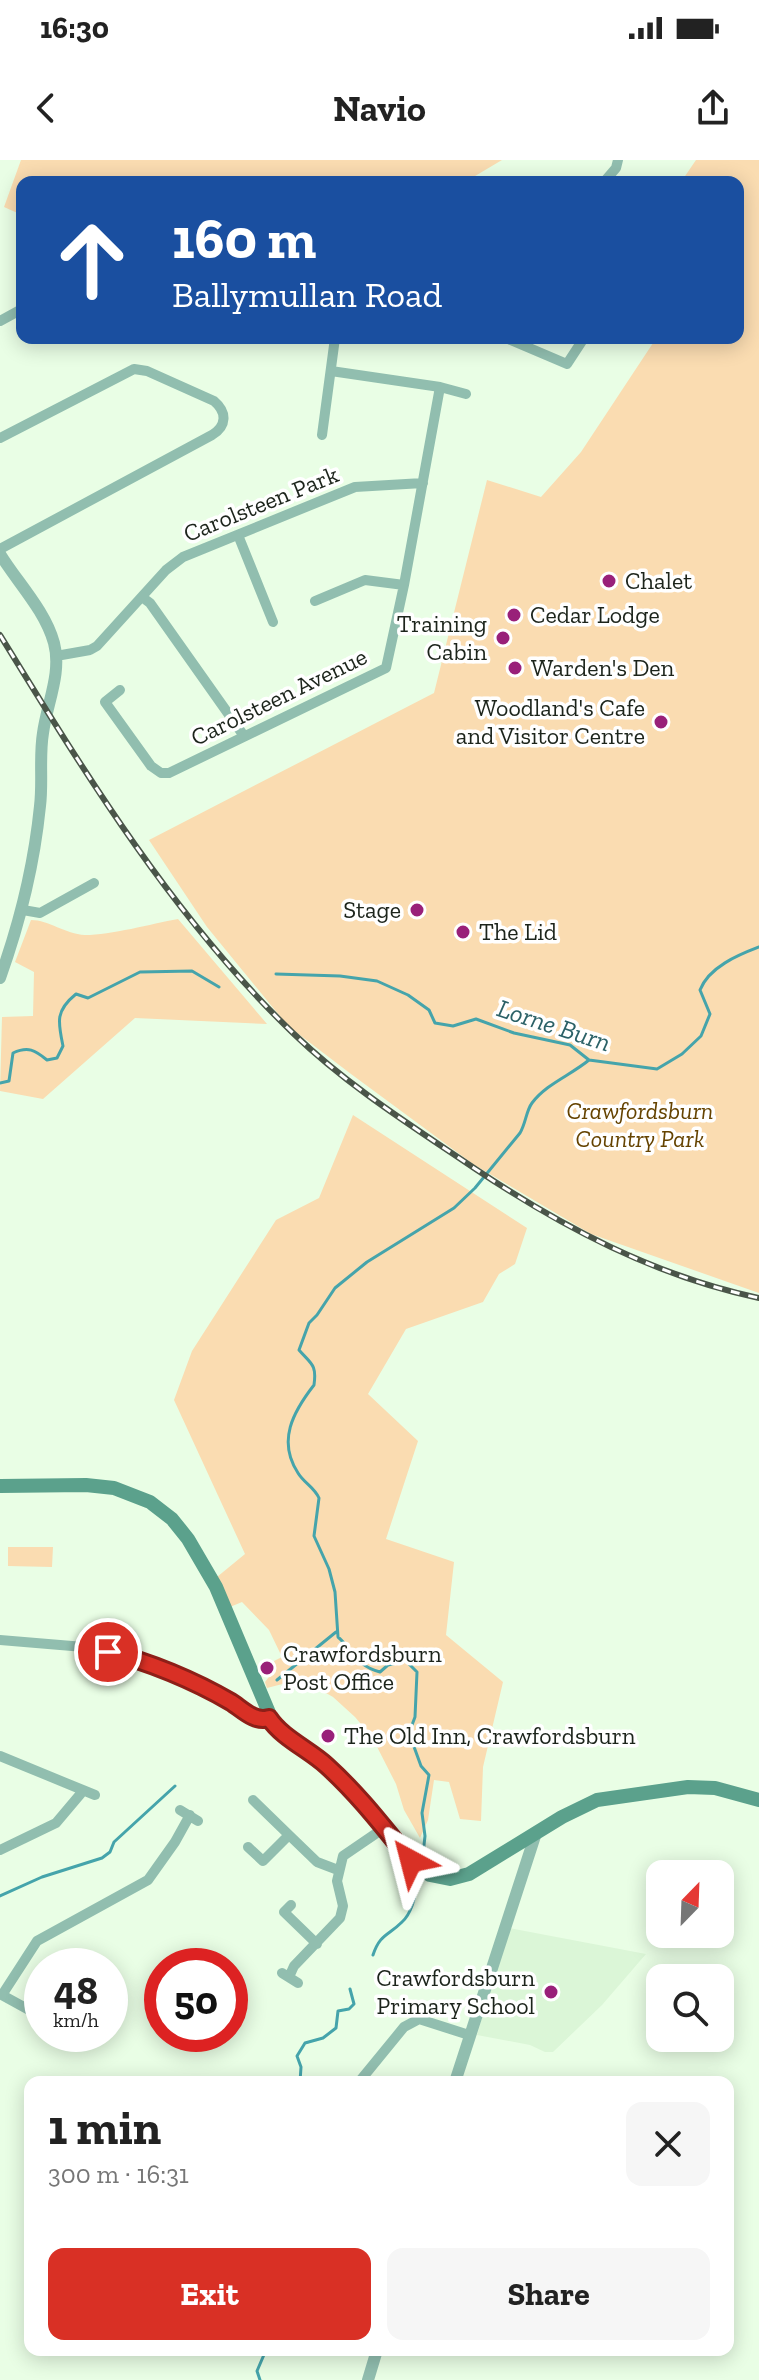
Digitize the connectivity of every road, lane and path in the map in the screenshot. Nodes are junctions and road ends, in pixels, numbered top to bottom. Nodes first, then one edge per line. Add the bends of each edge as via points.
1 (334, 344) edge
2 (520, 344) edge
3 (580, 344) edge
4 (331, 371) junction
5 (440, 387) junction
6 (466, 394) dead end
7 (322, 435) dead end
8 (0, 438) edge
9 (423, 483) junction
10 (238, 535) junction
11 (0, 552) edge
12 (404, 585) junction
13 (142, 597) junction
14 (315, 601) dead end
15 (273, 622) dead end
16 (56, 656) junction
17 (120, 690) dead end
18 (244, 736) junction
19 (94, 883) dead end
20 (23, 910) junction
21 (0, 978) edge
22 (0, 1486) edge
23 (0, 1640) edge
24 (269, 1718) junction
25 (0, 1756) edge
26 (83, 1791) junction
27 (95, 1795) dead end
28 (253, 1800) dead end
29 (759, 1800) edge
30 (189, 1815) dead end
31 (384, 1828) junction
32 (536, 1833) junction
33 (289, 1835) junction
34 (248, 1847) dead end
35 (0, 1850) edge
36 (338, 1870) junction
37 (284, 1912) dead end
38 (317, 1944) junction
39 (290, 1978) dead end
40 (1, 1995) edge
41 (24, 2007) edge
42 (469, 2035) junction
43 (364, 2076) edge
44 (457, 2076) edge
45 (375, 2356) edge
46 (368, 2380) edge

1 - 4 street
2 - 3 street via 567,364
4 - 5 street
4 - 7 street
5 - 6 street
5 - 9 street, Carolsteen Avenue
8 - 11 street via 134,369 214,401 224,414 222,427 212,435
9 - 10 street, Carolsteen Park via 355,487
9 - 12 street, Carolsteen Avenue
10 - 13 street, Carolsteen Park via 176,561
10 - 15 street
11 - 16 street via 47,624
12 - 14 street via 365,580
12 - 18 street, Carolsteen Avenue via 386,668
13 - 16 street, Carolsteen Park via 97,646
13 - 18 street
16 - 20 street via 43,734 34,858
17 - 18 street, Carolsteen Avenue via 105,702 157,772 173,772
19 - 20 street via 40,913
20 - 21 street
22 - 24 main road via 114,1488 150,1502 172,1519 216,1587
23 - 24 street via 118,1654 203,1686 262,1720
24 - 31 main road via 327,1765
25 - 26 street
26 - 27 street
26 - 35 street via 56,1823
28 - 33 street
29 - 32 main road via 715,1788 651,1790 597,1800
30 - 40 street via 148,1880 37,1941
31 - 32 main road via 416,1866 450,1879 469,1874
31 - 36 street via 350,1849
32 - 42 street
33 - 34 street via 266,1863
33 - 36 street via 317,1862
36 - 38 street via 340,1918
37 - 38 street
38 - 39 street via 294,1966
40 - 41 street
42 - 43 street via 419,2019 404,2027
42 - 44 street
45 - 46 street

